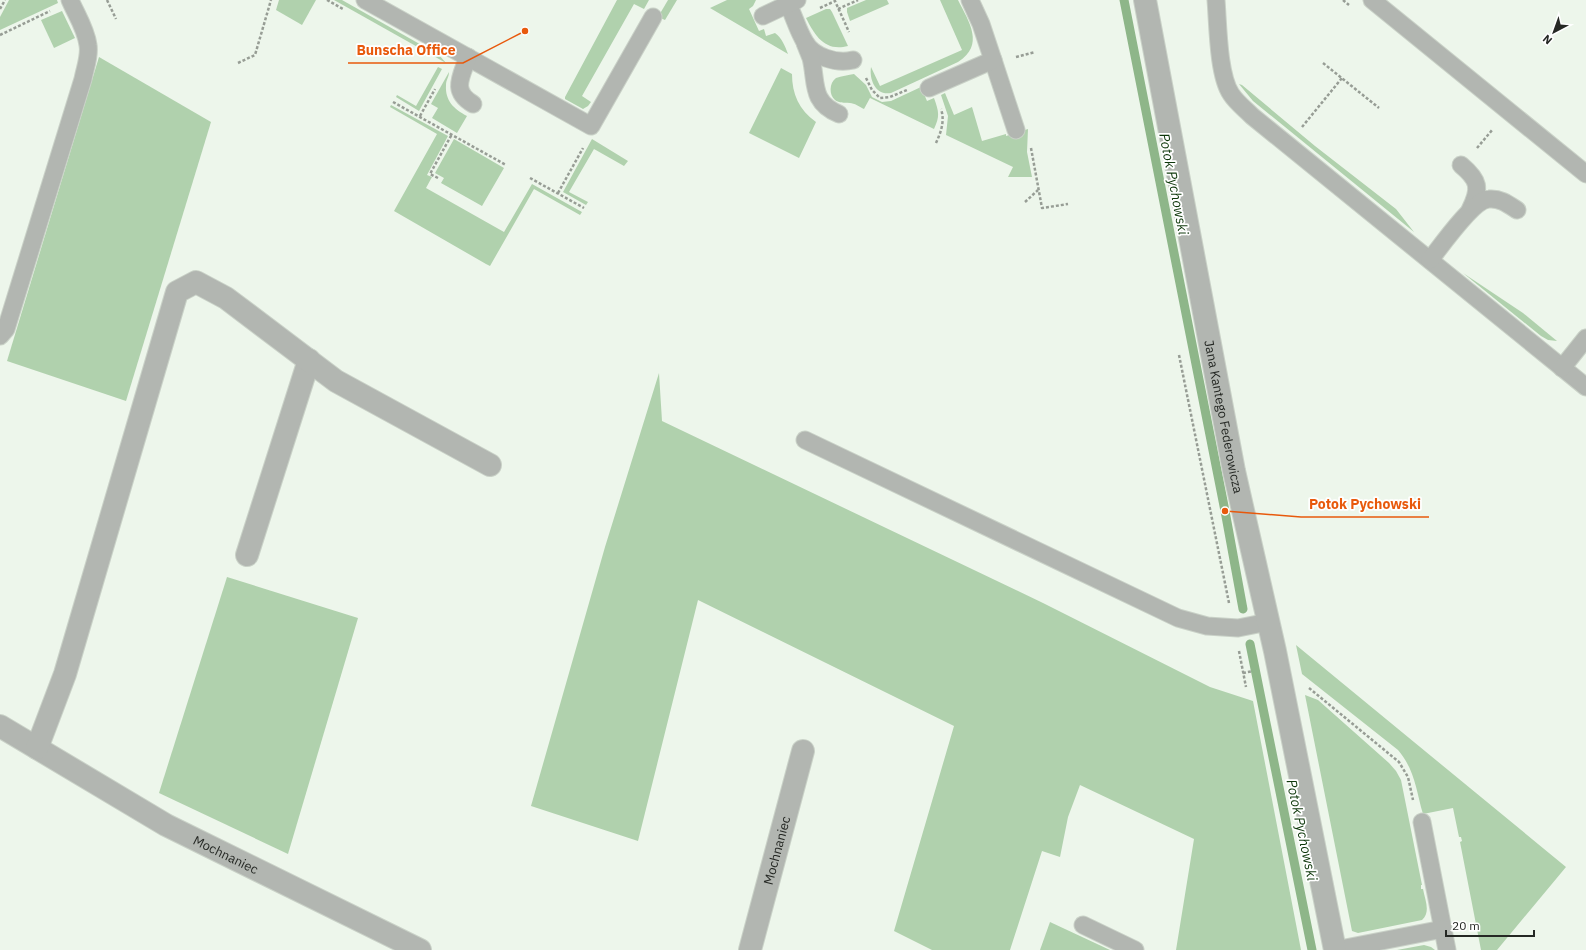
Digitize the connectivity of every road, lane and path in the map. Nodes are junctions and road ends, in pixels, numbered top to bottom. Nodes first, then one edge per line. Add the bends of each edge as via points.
1 (5, 0) edge
2 (107, 0) edge
3 (271, 0) edge
4 (327, 0) edge
5 (365, 0) edge
6 (858, 0) edge
7 (970, 0) edge
8 (1146, 0) edge
9 (1216, 0) edge
10 (1372, 0) edge
11 (70, 1) edge
12 (784, 3) edge
13 (0, 9) edge
14 (838, 9) dead end
15 (347, 11) dead end
16 (763, 16) dead end
17 (653, 17) dead end
18 (116, 19) dead end
19 (0, 35) edge
20 (805, 43) junction
21 (1034, 52) dead end
22 (468, 57) junction
23 (1010, 59) dead end
24 (853, 60) dead end
25 (993, 60) junction
26 (238, 63) dead end
27 (1323, 63) dead end
28 (864, 72) dead end
29 (1342, 78) junction
30 (931, 88) junction
31 (435, 89) dead end
32 (393, 102) dead end
33 (473, 104) dead end
34 (1379, 108) dead end
35 (839, 114) dead end
36 (420, 116) junction
37 (591, 126) junction
38 (1016, 130) dead end
39 (1300, 130) dead end
40 (452, 134) junction
41 (936, 143) dead end
42 (1461, 164) dead end
43 (506, 165) dead end
44 (1586, 174) edge
45 (438, 178) dead end
46 (530, 178) dead end
47 (1038, 190) dead end
48 (558, 193) junction
49 (1025, 202) dead end
50 (584, 208) dead end
51 (1470, 210) junction
52 (1516, 210) dead end
53 (1430, 260) junction
54 (0, 336) edge
55 (1586, 338) edge
56 (1179, 355) dead end
57 (309, 360) junction
58 (1562, 368) junction
59 (1586, 387) edge
60 (805, 440) dead end
61 (490, 465) dead end
62 (247, 555) dead end
63 (1268, 622) junction
64 (1234, 627) junction
65 (1305, 684) dead end
66 (1246, 688) dead end
67 (0, 726) edge
68 (37, 748) junction
69 (802, 751) dead end
70 (1422, 822) joint
71 (1083, 925) dead end
72 (1443, 929) junction
73 (420, 950) edge
74 (750, 950) edge
75 (1134, 950) edge
76 (1335, 950) edge
77 (1448, 950) edge

1 - 13 path
2 - 18 path
3 - 26 path via 254,55
4 - 15 path
5 - 22 lane
6 - 14 path
7 - 25 lane
8 - 63 street, Jana Kantego Federowicza via 1234,471
9 - 53 lane via 1223,71 1230,94 1252,116
10 - 44 lane
11 - 19 path
11 - 54 lane via 88,44 83,80 6,329
12 - 16 lane
12 - 20 lane
17 - 37 lane
20 - 24 lane via 828,58 843,62
20 - 35 lane via 811,58 817,94 827,108
21 - 23 path
22 - 33 lane via 460,82 460,91 464,99
22 - 37 lane
25 - 30 lane
25 - 38 lane
27 - 29 path
28 - 30 path via 872,90 880,98 890,97 918,85
29 - 34 path
29 - 39 path
30 - 41 path via 939,102 943,117
31 - 36 path
32 - 36 path
36 - 40 path
37 - 48 path via 588,138
40 - 43 path
40 - 45 path via 430,174
42 - 51 lane via 1477,184 1477,194
46 - 48 path
47 - 49 path
48 - 50 path
51 - 52 lane via 1482,200 1488,199 1504,201
51 - 53 lane
53 - 58 lane
55 - 58 lane
56 - 64 path
57 - 61 street via 336,381
57 - 62 street
57 - 68 street via 226,298 196,282 177,292 65,674
58 - 59 lane
60 - 64 lane via 1178,618 1207,626
63 - 64 lane
63 - 76 street, Jana Kantego Federowicza
64 - 66 path
65 - 70 path via 1399,762 1408,777 1416,813
67 - 68 street, Mochnaniec
68 - 73 street, Mochnaniec via 166,825
69 - 74 street, Mochnaniec
70 - 72 lane
71 - 75 lane
72 - 76 lane
72 - 77 lane

